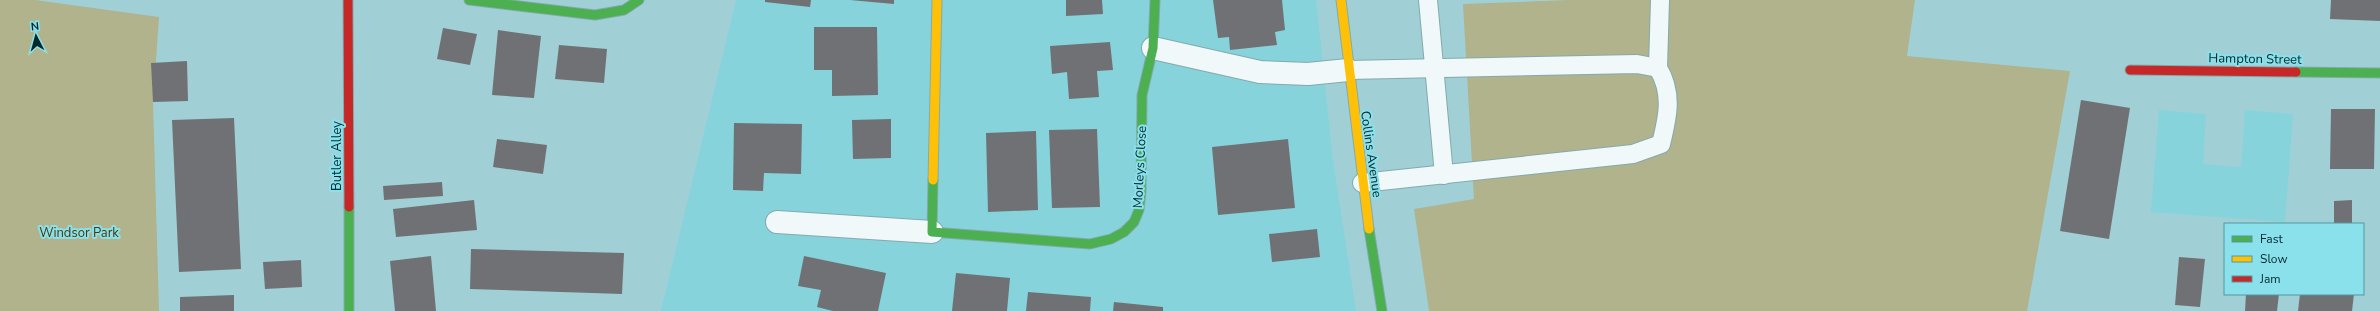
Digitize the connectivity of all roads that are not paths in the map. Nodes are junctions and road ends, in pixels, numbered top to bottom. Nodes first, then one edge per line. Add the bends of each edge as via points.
1 (348, 0) edge
2 (468, 0) edge
3 (639, 0) edge
4 (937, 0) edge
5 (1155, 0) edge
6 (1341, 0) edge
7 (1428, 0) edge
8 (1660, 0) edge
9 (1153, 48) junction
10 (1435, 68) junction
11 (1658, 68) junction
12 (1348, 70) junction
13 (2130, 70) dead end
14 (2380, 73) edge
15 (1444, 175) junction
16 (1362, 183) junction
17 (777, 222) dead end
18 (932, 232) junction
19 (349, 311) edge
20 (1382, 311) edge

1 - 19 street, Butler Alley
2 - 3 street via 594,14 624,10
4 - 18 street
5 - 9 street, Morleys Close
6 - 12 street, Collins Avenue
7 - 10 lane
8 - 11 lane
9 - 12 street via 1260,72 1308,74
9 - 18 street, Morleys Close via 1142,95 1141,197 1133,222 1120,235 1106,242 1090,244
10 - 11 lane via 1637,64
10 - 12 lane
10 - 15 lane
11 - 15 lane via 1666,82 1668,118 1662,144 1633,154
12 - 16 street, Collins Avenue
13 - 14 street, Hampton Street
15 - 16 lane
16 - 20 street, Collins Avenue
17 - 18 street, Morleys Close

